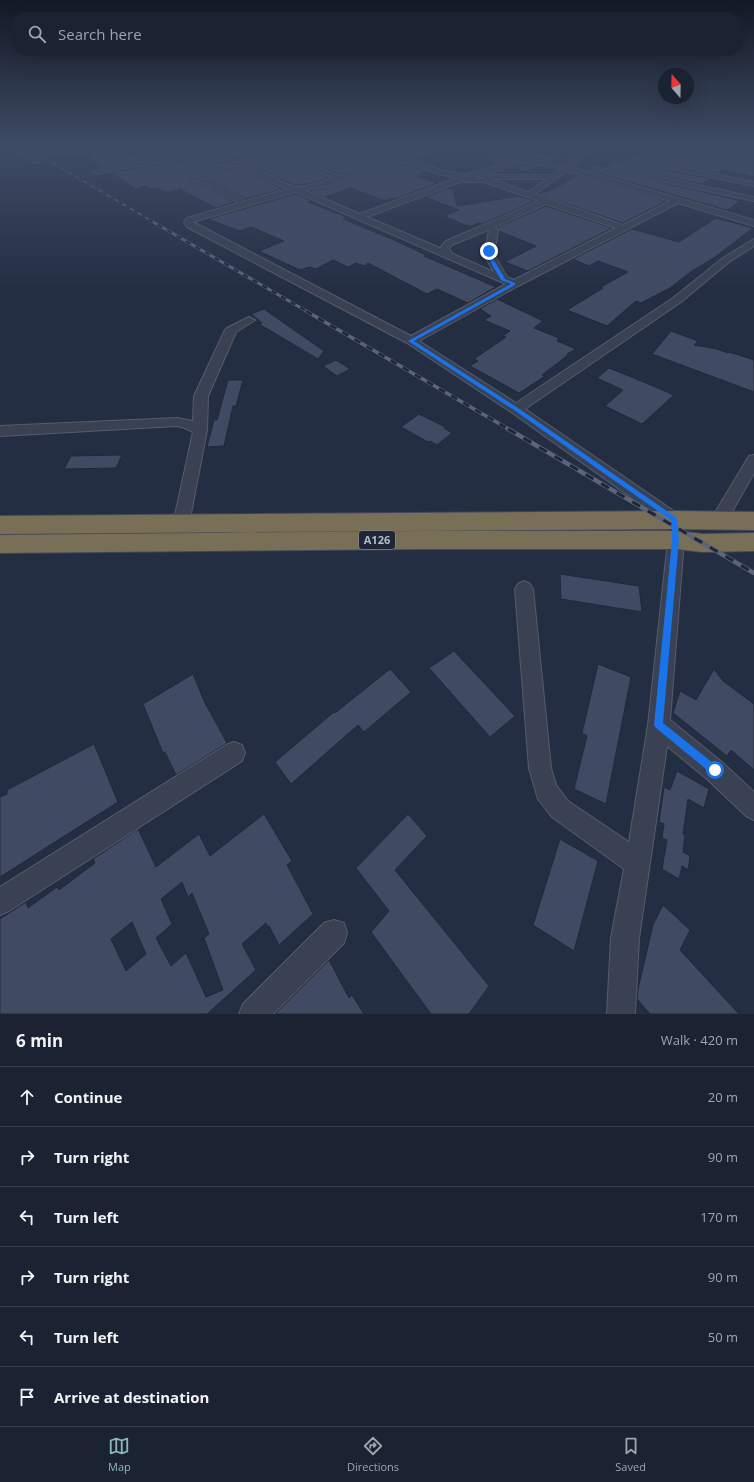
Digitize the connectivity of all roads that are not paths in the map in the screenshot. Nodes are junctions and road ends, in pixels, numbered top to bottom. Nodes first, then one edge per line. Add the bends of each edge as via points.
1 (230, 194) edge
2 (278, 194) edge
3 (308, 194) edge
4 (418, 194) edge
5 (654, 194) edge
6 (729, 194) edge
7 (529, 195) edge
8 (732, 195) joint
9 (754, 199) edge
10 (545, 201) junction
11 (676, 201) junction
12 (244, 204) junction
13 (360, 217) junction
14 (754, 223) edge
15 (493, 227) junction
16 (624, 228) junction
17 (754, 242) edge
18 (448, 254) junction
19 (503, 279) junction
20 (514, 284) junction
21 (249, 320) dead end
22 (411, 341) junction
23 (516, 409) junction
24 (200, 430) junction
25 (0, 431) edge
26 (754, 460) edge
27 (719, 520) junction
28 (754, 521) edge
29 (180, 524) junction
30 (0, 525) edge
31 (675, 530) junction
32 (754, 542) edge
33 (0, 544) edge
34 (524, 589) dead end
35 (659, 725) junction
36 (234, 753) dead end
37 (754, 808) edge
38 (638, 863) junction
39 (0, 902) edge
40 (334, 932) dead end
41 (253, 1014) edge
42 (621, 1014) edge

1 - 12 street
2 - 12 street
3 - 13 street
4 - 13 street
5 - 11 street
6 - 8 street
7 - 10 street
8 - 9 street
10 - 15 street
10 - 16 street
11 - 14 street
11 - 16 street
12 - 22 street via 188,222
13 - 18 street
15 - 18 street via 449,242 444,249
15 - 19 street via 489,255
16 - 20 street
17 - 23 street via 726,260 677,300
18 - 19 street
19 - 20 street
20 - 22 street
21 - 24 street via 231,330 201,396
22 - 23 street
23 - 31 street
24 - 25 street via 189,424 177,422
24 - 29 street
26 - 27 street
27 - 28 highway, A126
27 - 31 highway, A126
29 - 30 highway, A126
29 - 31 highway, A126
31 - 32 highway, A126 via 703,543
31 - 33 highway, A126 via 406,540
31 - 35 street
34 - 38 street via 540,768 546,791 560,809
35 - 37 street via 715,770
35 - 38 street
36 - 39 street
38 - 42 street via 625,938
40 - 41 street

